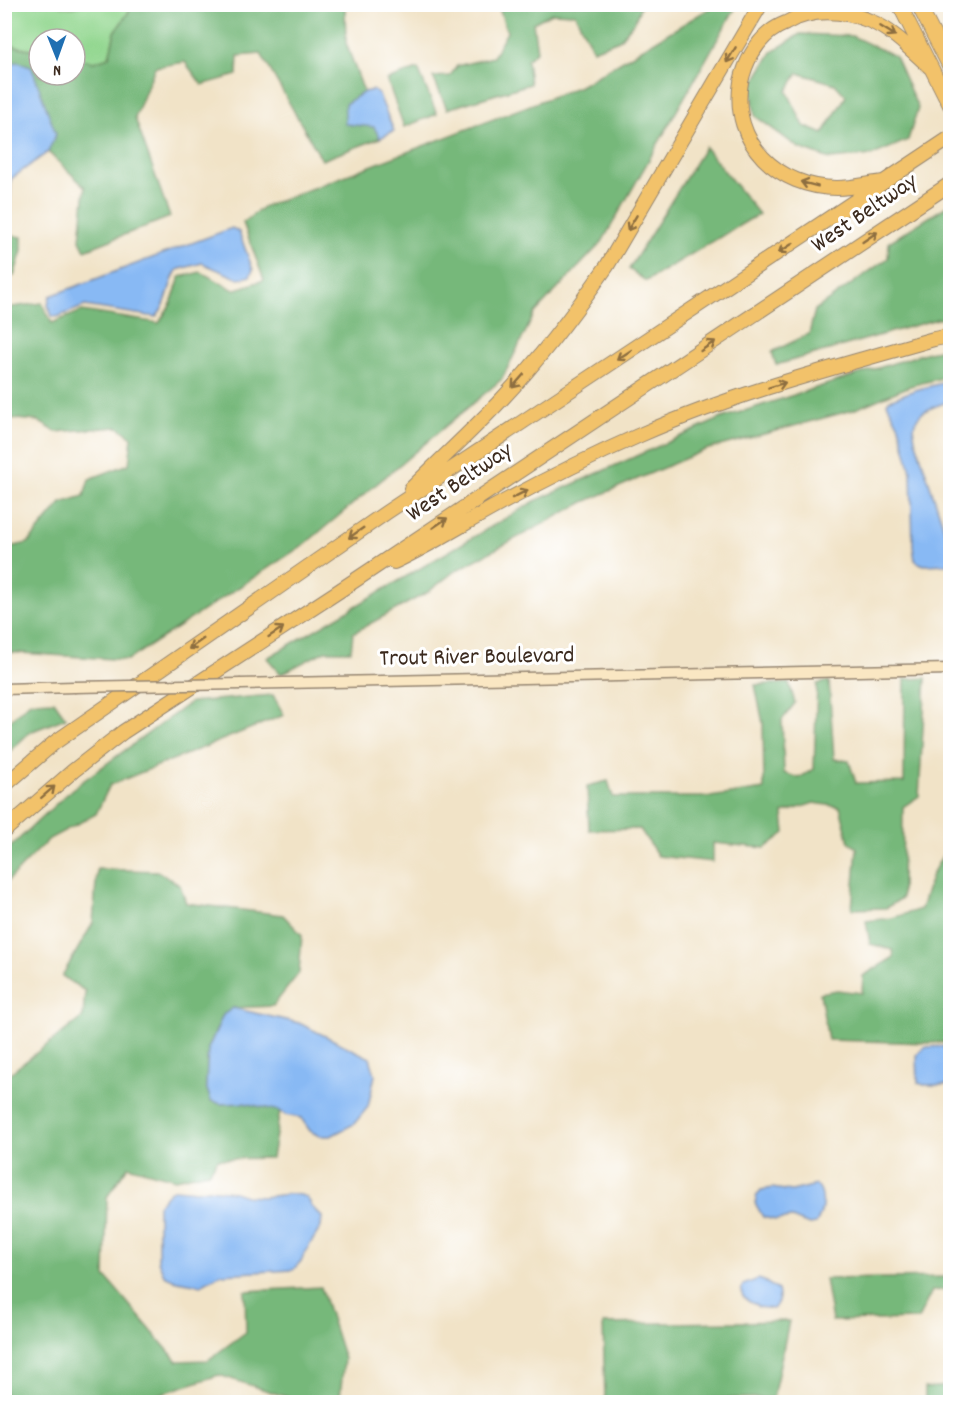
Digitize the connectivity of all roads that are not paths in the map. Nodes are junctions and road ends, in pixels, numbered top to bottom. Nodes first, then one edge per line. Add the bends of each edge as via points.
1 (761, 4) edge
2 (769, 4) edge
3 (899, 4) edge
4 (918, 4) edge
5 (750, 23) junction
6 (951, 67) edge
7 (931, 68) junction
8 (951, 105) edge
9 (951, 138) edge
10 (888, 181) junction
11 (948, 185) edge
12 (951, 336) edge
13 (387, 512) junction
14 (339, 591) junction
15 (951, 669) edge
16 (4, 689) edge
17 (4, 786) edge
18 (4, 831) edge

1 - 5 highway
2 - 5 highway
3 - 7 highway
4 - 6 highway
5 -> 13 highway via 583,301 503,398
7 - 8 highway
10 -> 7 highway via 822,187 788,177 767,162 756,150 743,122 739,92 742,75 755,49 771,31 796,17 821,12 871,21 894,34
9 - 10 highway, West Beltway
10 -> 13 highway, West Beltway
14 -> 11 highway, West Beltway
14 -> 12 highway via 641,434 779,384
13 -> 17 highway, West Beltway via 54,743
18 -> 14 highway, West Beltway via 123,732
15 - 16 street, Trout River Boulevard, bridge

